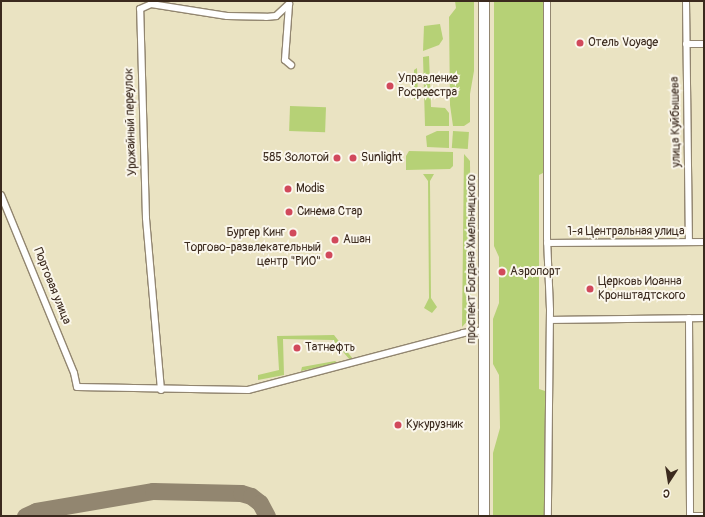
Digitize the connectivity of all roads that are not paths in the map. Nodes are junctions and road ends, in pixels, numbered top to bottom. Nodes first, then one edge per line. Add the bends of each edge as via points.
1 (484, 1) edge
2 (547, 1) edge
3 (686, 1) edge
4 (290, 3) edge
5 (686, 44) junction
6 (704, 44) edge
7 (291, 65) dead end
8 (1, 195) edge
9 (689, 242) junction
10 (704, 242) edge
11 (547, 243) junction
12 (689, 318) junction
13 (704, 318) edge
14 (550, 320) junction
15 (484, 330) junction
16 (161, 390) junction
17 (484, 516) edge
18 (548, 516) edge
19 (690, 516) edge
20 (704, 516) edge

1 - 15 main road, проспект Богдана Хмельницкого
2 - 11 street
3 - 5 street, улица Куйбышева
4 - 7 street via 285,60
4 - 16 street, Урожайный переулок via 276,16 266,17 227,16 151,4 140,9 146,218
5 - 6 street
5 - 9 street, улица Куйбышева
8 - 16 street, Портовая улица via 74,372 77,387
9 - 10 street, 1-я Центральная улица
9 - 11 street, 1-я Центральная улица
11 - 14 street
12 - 13 street
12 - 14 street
12 - 19 street
14 - 18 street
15 - 16 street via 463,333 248,390
15 - 17 main road, проспект Богдана Хмельницкого
19 - 20 street

